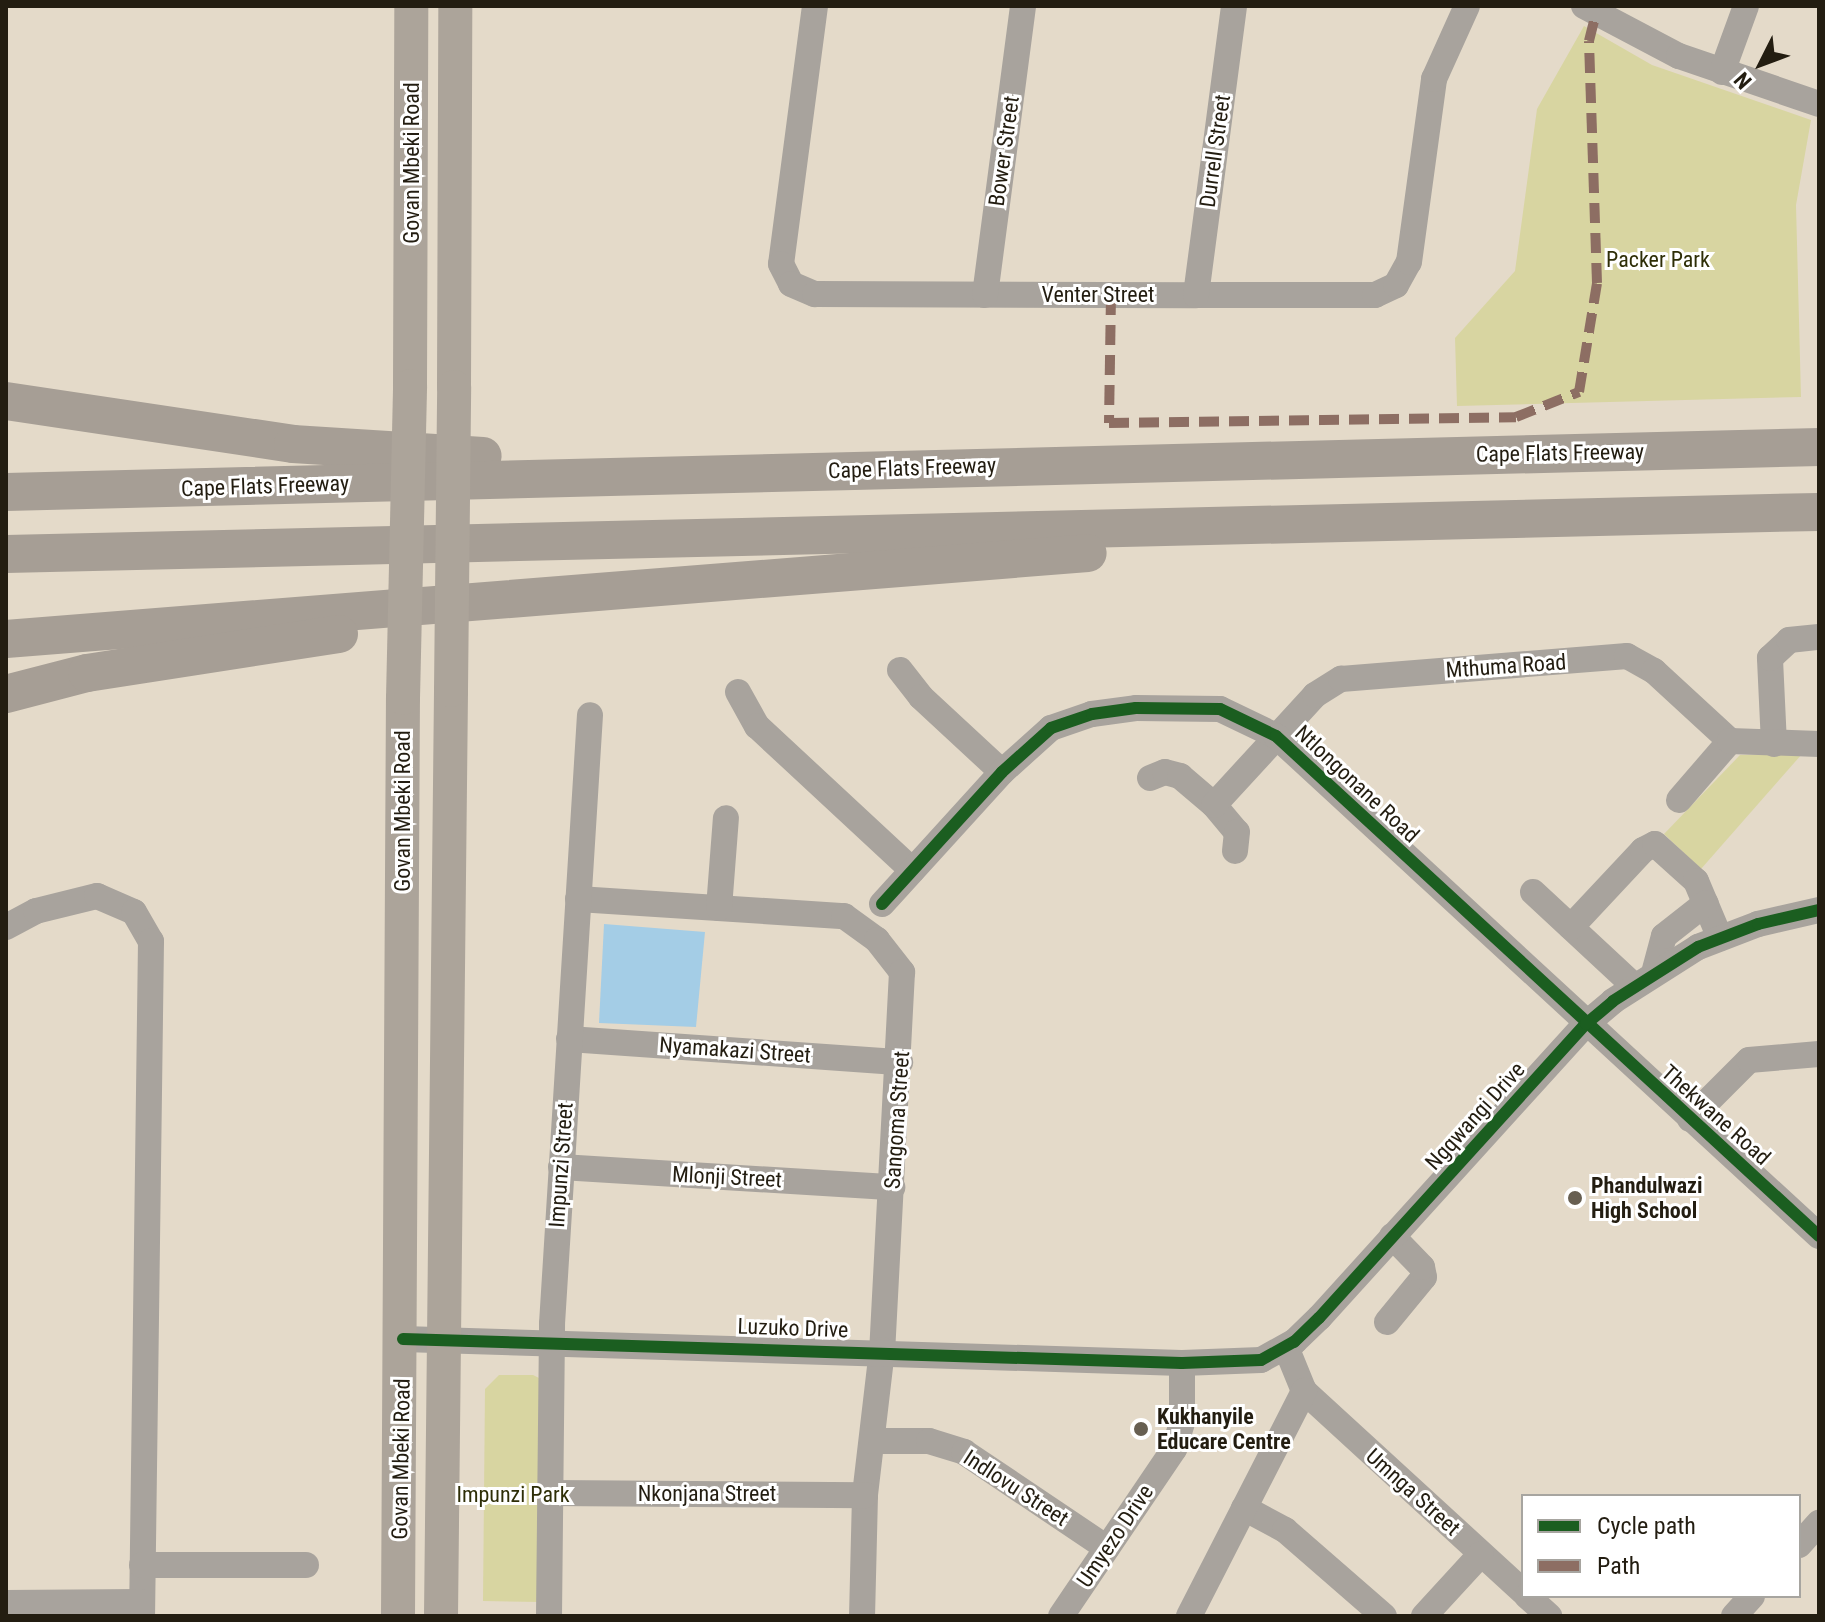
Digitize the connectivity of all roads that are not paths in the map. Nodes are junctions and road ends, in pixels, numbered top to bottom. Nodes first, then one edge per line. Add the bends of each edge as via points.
1 (411, 6) edge
2 (455, 6) edge
3 (815, 6) edge
4 (1023, 6) edge
5 (1234, 6) edge
6 (1467, 6) edge
7 (1584, 6) edge
8 (1746, 6) edge
9 (1722, 72) junction
10 (1819, 104) edge
11 (985, 295) junction
12 (1196, 295) junction
13 (6, 401) edge
14 (1819, 447) edge
15 (996, 466) junction
16 (6, 492) edge
17 (1819, 512) edge
18 (1384, 523) junction
19 (6, 554) edge
20 (506, 597) junction
21 (1819, 637) edge
22 (6, 639) edge
23 (900, 670) dead end
24 (738, 692) dead end
25 (6, 694) edge
26 (590, 715) dead end
27 (1276, 736) junction
28 (1730, 741) junction
29 (1774, 744) junction
30 (1819, 744) edge
31 (1002, 772) junction
32 (1150, 778) dead end
33 (1679, 800) dead end
34 (1214, 805) junction
35 (726, 818) dead end
36 (1235, 851) dead end
37 (912, 870) junction
38 (1533, 892) dead end
39 (578, 899) junction
40 (1706, 903) junction
41 (882, 904) dead end
42 (719, 908) junction
43 (1819, 910) edge
44 (6, 927) edge
45 (1571, 927) junction
46 (1720, 938) junction
47 (1644, 979) junction
48 (1586, 1024) junction
49 (569, 1039) junction
50 (1819, 1054) edge
51 (900, 1062) junction
52 (1690, 1119) junction
53 (561, 1167) junction
54 (892, 1187) junction
55 (1392, 1236) junction
56 (1819, 1236) edge
57 (1387, 1322) dead end
58 (403, 1339) junction
59 (445, 1340) junction
60 (552, 1342) junction
61 (1286, 1347) junction
62 (882, 1350) junction
63 (1182, 1363) junction
64 (1304, 1391) junction
65 (872, 1441) junction
66 (550, 1493) junction
67 (865, 1495) junction
68 (1244, 1508) junction
69 (1819, 1523) edge
70 (1801, 1543) edge
71 (1107, 1548) junction
72 (1481, 1554) junction
73 (142, 1565) junction
74 (306, 1565) dead end
75 (1521, 1590) edge
76 (1529, 1598) edge
77 (1750, 1598) edge
78 (6, 1603) edge
79 (142, 1609) edge
80 (1193, 1615) edge
81 (398, 1616) edge
82 (441, 1616) edge
83 (549, 1616) edge
84 (862, 1616) edge
85 (1061, 1616) edge
86 (1384, 1616) edge
87 (1424, 1616) edge
88 (1549, 1616) edge
89 (1734, 1616) edge

1 - 58 main road, Govan Mbeki Road, bridge
2 - 59 main road, Govan Mbeki Road, bridge
3 - 11 street, Venter Street via 781,264 785,276 815,294
4 - 11 street, Bower Street
5 - 12 street, Durrell Street
6 - 12 street, Venter Street via 1434,79 1409,262 1396,285 1375,295
7 - 9 street via 1647,43
8 - 9 street
9 - 10 street
11 - 12 street, Venter Street
13 - 15 highway via 203,434 369,452 534,457 808,454
14 - 15 highway, Cape Flats Freeway
15 - 16 highway, Cape Flats Freeway
17 - 18 highway
18 - 19 highway
18 - 20 highway via 1151,549
20 - 22 highway
20 - 25 highway via 361,631 87,673
21 - 29 street via 1789,640 1770,658
23 - 31 street via 921,697
24 - 37 street via 757,726
26 - 39 street, Impunzi Street
27 - 28 street, Mthuma Road via 1332,681 1627,656 1654,671
27 - 31 street, Ntlongonane Road via 1220,709 1188,705 1092,714 1051,728
27 - 34 street, Mthuma Road
27 - 48 street, Ntlongonane Road
28 - 29 street
28 - 33 street
29 - 30 street
31 - 37 street, Ntlongonane Road
32 - 34 street via 1165,772 1180,776
34 - 36 street via 1237,832
35 - 42 street
37 - 41 street, Ntlongonane Road
38 - 45 street
39 - 42 street, Sangoma Street
39 - 49 street, Impunzi Street
40 - 45 street via 1696,881 1660,845 1643,850
40 - 46 street
40 - 47 street via 1664,936
42 - 51 street, Sangoma Street via 844,916 860,924 902,972
43 - 46 street, Ngqwangi Drive
44 - 73 street via 36,911 97,896 126,905 142,920 151,941
45 - 47 street
46 - 47 street, Ngqwangi Drive
47 - 48 street, Ngqwangi Drive
48 - 52 street, Thekwane Road
48 - 55 street, Ngqwangi Drive
49 - 51 street, Nyamakazi Street
49 - 53 street, Impunzi Street
50 - 52 street via 1749,1060
51 - 54 street, Sangoma Street
52 - 56 street, Thekwane Road
53 - 54 street, Mlonji Street
53 - 60 street, Impunzi Street
54 - 62 street, Sangoma Street
55 - 57 street via 1422,1267 1424,1277
55 - 61 street, Ngqwangi Drive
58 - 59 street, Luzuko Drive
58 - 81 main road, Govan Mbeki Road
59 - 60 street, Luzuko Drive
59 - 82 main road, Govan Mbeki Road
60 - 62 street, Luzuko Drive
60 - 66 street, Impunzi Street
61 - 63 street, Ngqwangi Drive via 1247,1363
61 - 64 street, Umnga Street
62 - 63 street, Luzuko Drive
62 - 65 street, Sangoma Street
63 - 71 street, Umyezo Drive via 1179,1437
64 - 68 street
64 - 72 street, Umnga Street
65 - 67 street, Sangoma Street
65 - 71 street, Indlovu Street via 929,1441 964,1452
66 - 67 street, Nkonjana Street
66 - 83 street, Impunzi Street
67 - 84 street, Sangoma Street
68 - 80 street
68 - 86 street via 1285,1530
69 - 70 street
71 - 85 street, Umyezo Drive
72 - 75 street, Umnga Street
72 - 87 street
73 - 74 street
73 - 79 street
76 - 88 street, Umnga Street
77 - 89 street
78 - 79 street

